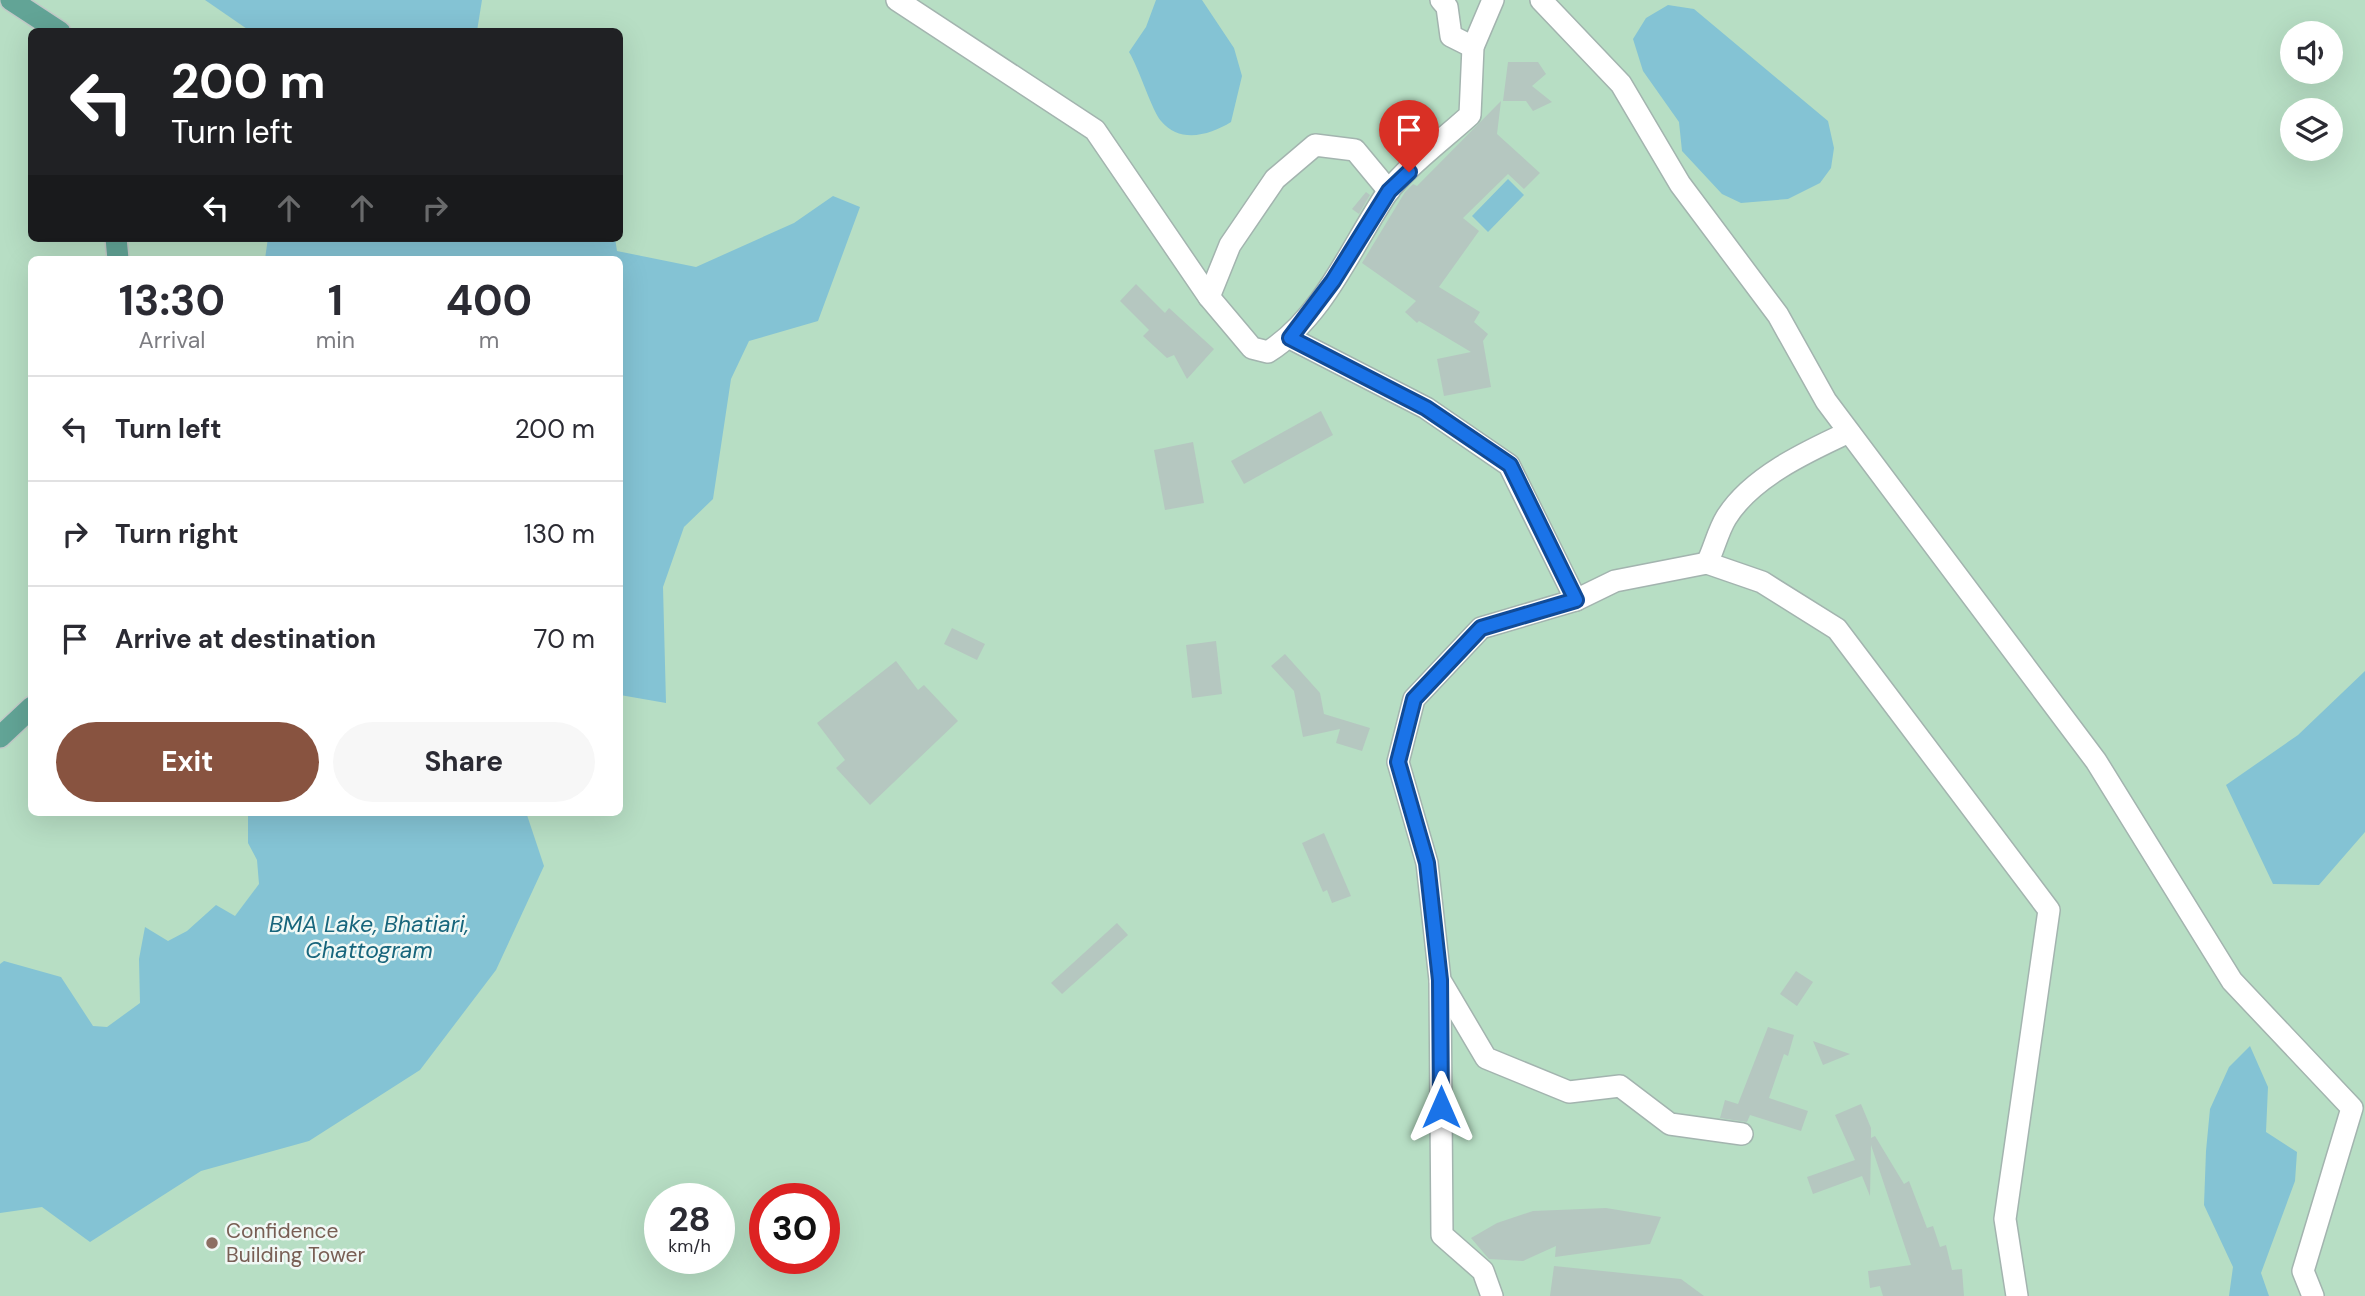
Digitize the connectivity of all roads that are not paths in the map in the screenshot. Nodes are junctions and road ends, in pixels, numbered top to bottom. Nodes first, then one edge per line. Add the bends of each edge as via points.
1 (11, 0) edge
2 (897, 0) edge
3 (1441, 0) edge
4 (1493, 0) edge
5 (1541, 0) edge
6 (54, 28) edge
7 (1473, 47) junction
8 (1389, 191) junction
9 (1209, 298) junction
10 (1290, 338) junction
11 (1850, 432) junction
12 (1707, 563) junction
13 (1576, 600) junction
14 (28, 711) edge
15 (0, 737) edge
16 (1440, 980) junction
17 (1742, 1133) dead end
18 (1492, 1296) edge
19 (2017, 1296) edge
20 (2314, 1296) edge

1 - 6 main road
2 - 9 street via 1095,130
3 - 7 street via 1447,8 1451,36
4 - 7 street
5 - 11 street via 1621,85 1681,184 1778,315 1826,401
7 - 8 street via 1470,115
8 - 9 street via 1355,150 1315,145 1275,179 1230,245
8 - 10 street via 1333,281
9 - 10 street via 1252,348 1268,352
10 - 13 street via 1426,408 1510,465
11 - 12 street via 1801,454 1759,484 1727,517
11 - 20 street via 2096,761 2232,981 2352,1108 2303,1271
12 - 13 street via 1615,581
12 - 19 street via 1762,582 1837,629 2049,910 2005,1219
13 - 16 street via 1481,628 1414,699 1398,762 1427,863
14 - 15 main road
16 - 17 street via 1486,1058 1569,1092 1620,1086 1670,1124
16 - 18 street via 1442,1235 1483,1271

